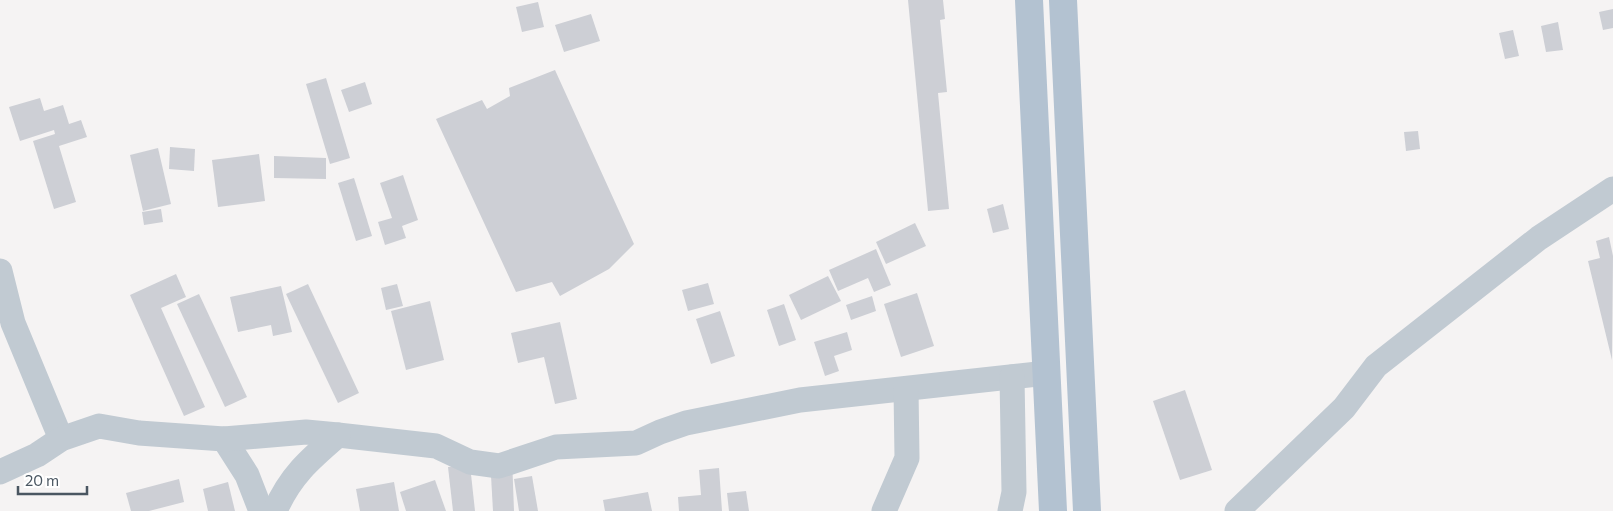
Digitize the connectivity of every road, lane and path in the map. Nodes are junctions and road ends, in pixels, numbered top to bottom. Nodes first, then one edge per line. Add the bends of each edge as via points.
1 (1029, 0) edge
2 (1063, 0) edge
3 (1613, 189) edge
4 (0, 271) edge
5 (1047, 373) junction
6 (1012, 377) junction
7 (906, 389) junction
8 (338, 434) junction
9 (61, 439) junction
10 (224, 439) junction
11 (0, 472) edge
12 (261, 511) edge
13 (275, 511) edge
14 (884, 511) edge
15 (1010, 511) edge
16 (1054, 511) edge
17 (1087, 511) edge
18 (1237, 511) edge

1 - 5 main road
2 - 17 main road
3 - 18 street via 1539,238 1376,366 1344,408
4 - 9 street via 13,323
5 - 6 street
5 - 16 main road
6 - 7 street
6 - 15 street via 1014,492
7 - 8 street via 800,400 686,423 636,444 556,447 499,466 470,462 436,446
7 - 14 street via 907,458
8 - 10 street via 306,432
8 - 13 street via 307,462 285,488
9 - 10 street via 99,426 139,433
9 - 11 street via 37,455
10 - 12 street via 247,475

